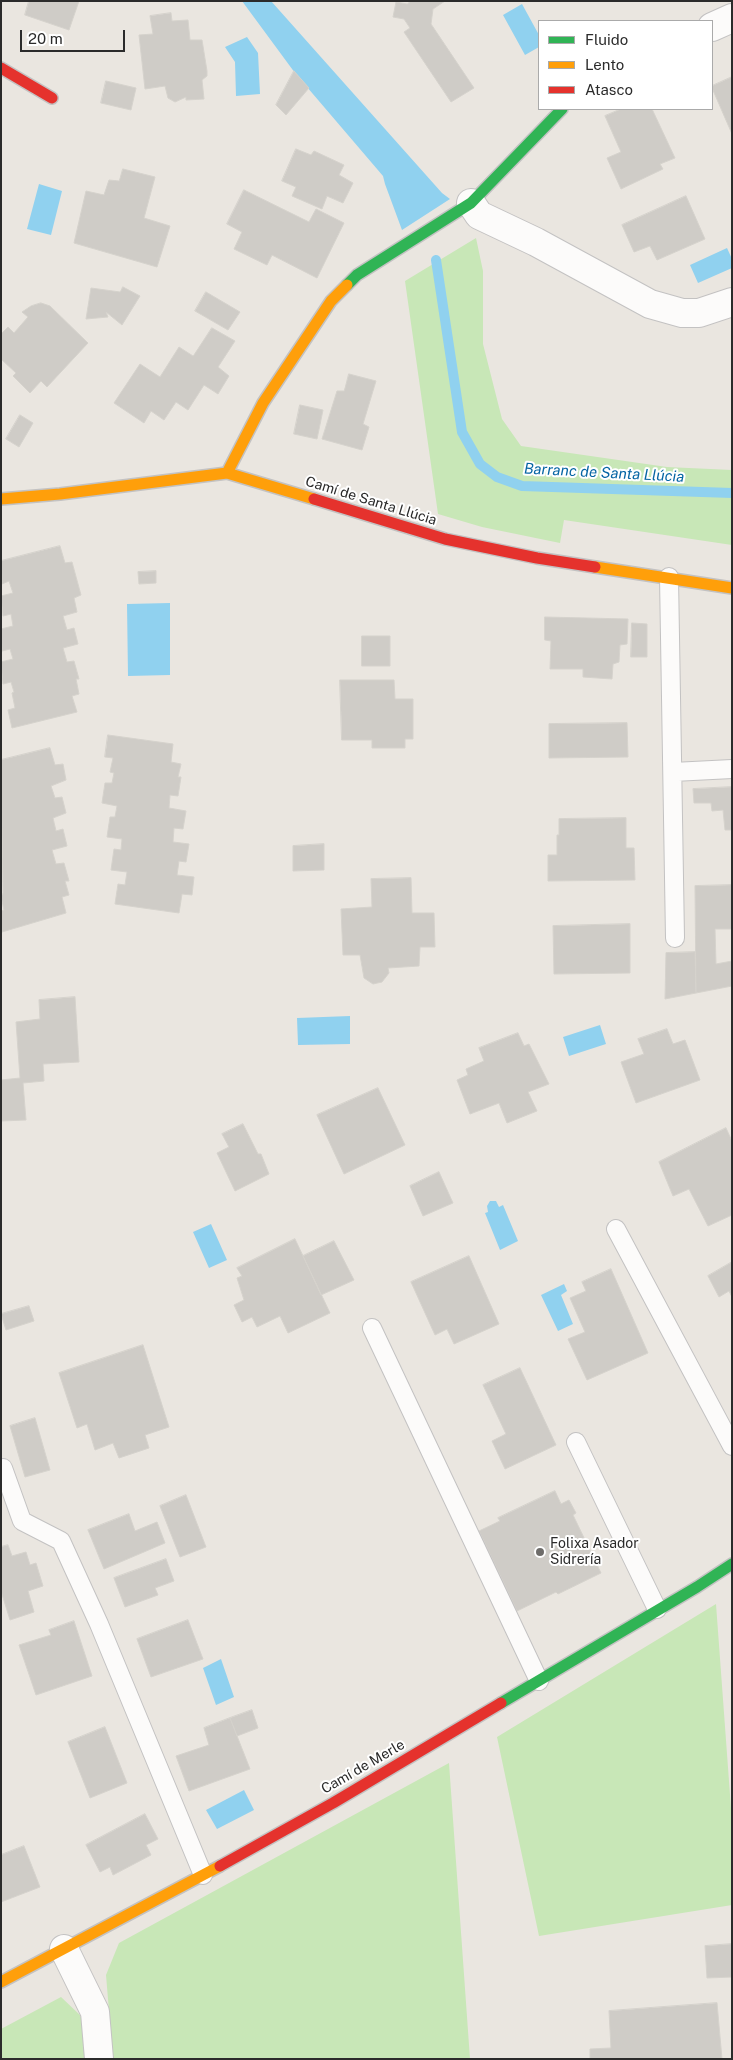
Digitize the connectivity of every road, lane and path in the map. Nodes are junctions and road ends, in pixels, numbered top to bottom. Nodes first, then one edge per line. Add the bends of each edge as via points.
1 (732, 18) edge
2 (713, 27) edge
3 (1, 68) edge
4 (52, 98) dead end
5 (561, 110) edge
6 (471, 203) junction
7 (732, 302) edge
8 (227, 473) junction
9 (1, 499) edge
10 (669, 577) junction
11 (732, 588) edge
12 (732, 769) edge
13 (673, 772) junction
14 (674, 938) dead end
15 (616, 1229) dead end
16 (372, 1328) dead end
17 (576, 1442) dead end
18 (732, 1446) edge
19 (4, 1468) dead end
20 (732, 1564) edge
21 (657, 1609) junction
22 (539, 1681) junction
23 (202, 1875) junction
24 (64, 1949) junction
25 (1, 1982) edge
26 (99, 2059) edge

1 - 2 street
3 - 4 street
5 - 6 street
6 - 7 street via 479,215 650,304 682,314 699,313
6 - 8 street via 357,275 331,301 263,403
8 - 9 street, Camí de Santa Llúcia
8 - 10 street, Camí de Santa Llúcia via 445,539 537,558
10 - 11 street, Camí de Santa Llúcia
10 - 13 lane
12 - 13 lane
13 - 14 lane
15 - 18 lane
16 - 22 lane
17 - 21 lane
19 - 23 lane via 22,1521 61,1541 99,1624
20 - 21 street, Camí de Merle
21 - 22 street, Camí de Merle
22 - 23 street, Camí de Merle via 333,1803
23 - 24 street, Camí de Merle
24 - 25 street, Camí de Merle
24 - 26 street via 95,2012

